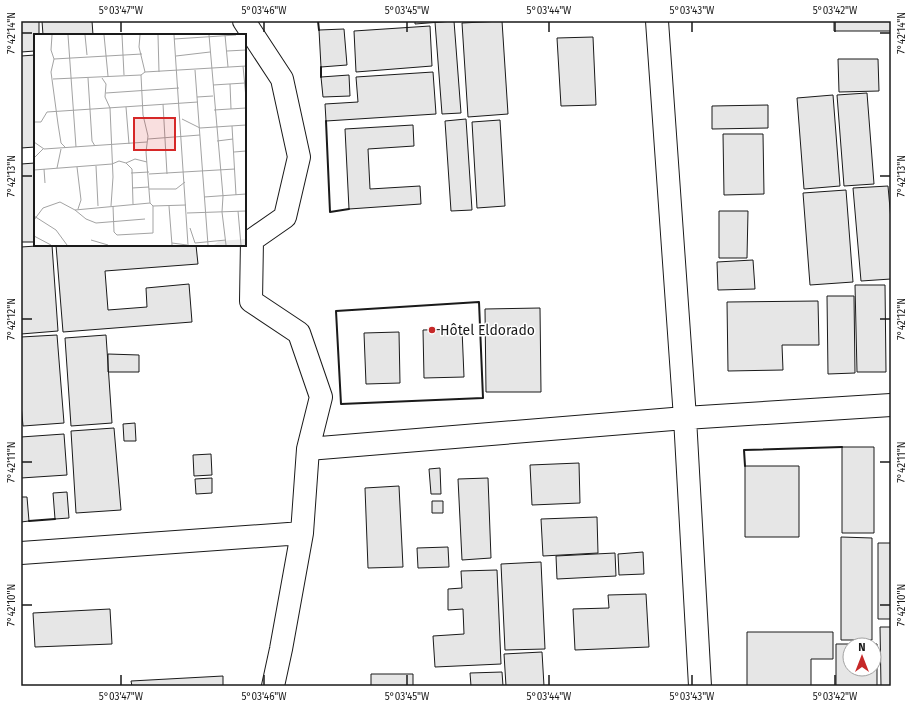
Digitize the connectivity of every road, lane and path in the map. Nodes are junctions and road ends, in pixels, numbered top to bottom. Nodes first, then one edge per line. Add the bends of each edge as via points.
1 (244, 21) edge
2 (657, 21) edge
3 (891, 405) edge
4 (685, 418) junction
5 (308, 450) junction
6 (302, 533) junction
7 (21, 553) edge
8 (273, 686) edge
9 (700, 686) edge

1 - 5 street via 282,79 299,157 285,217 252,240 251,301 299,333 321,397
2 - 4 street
3 - 4 street
4 - 5 street
4 - 9 street
5 - 6 street
6 - 7 street
6 - 8 street

